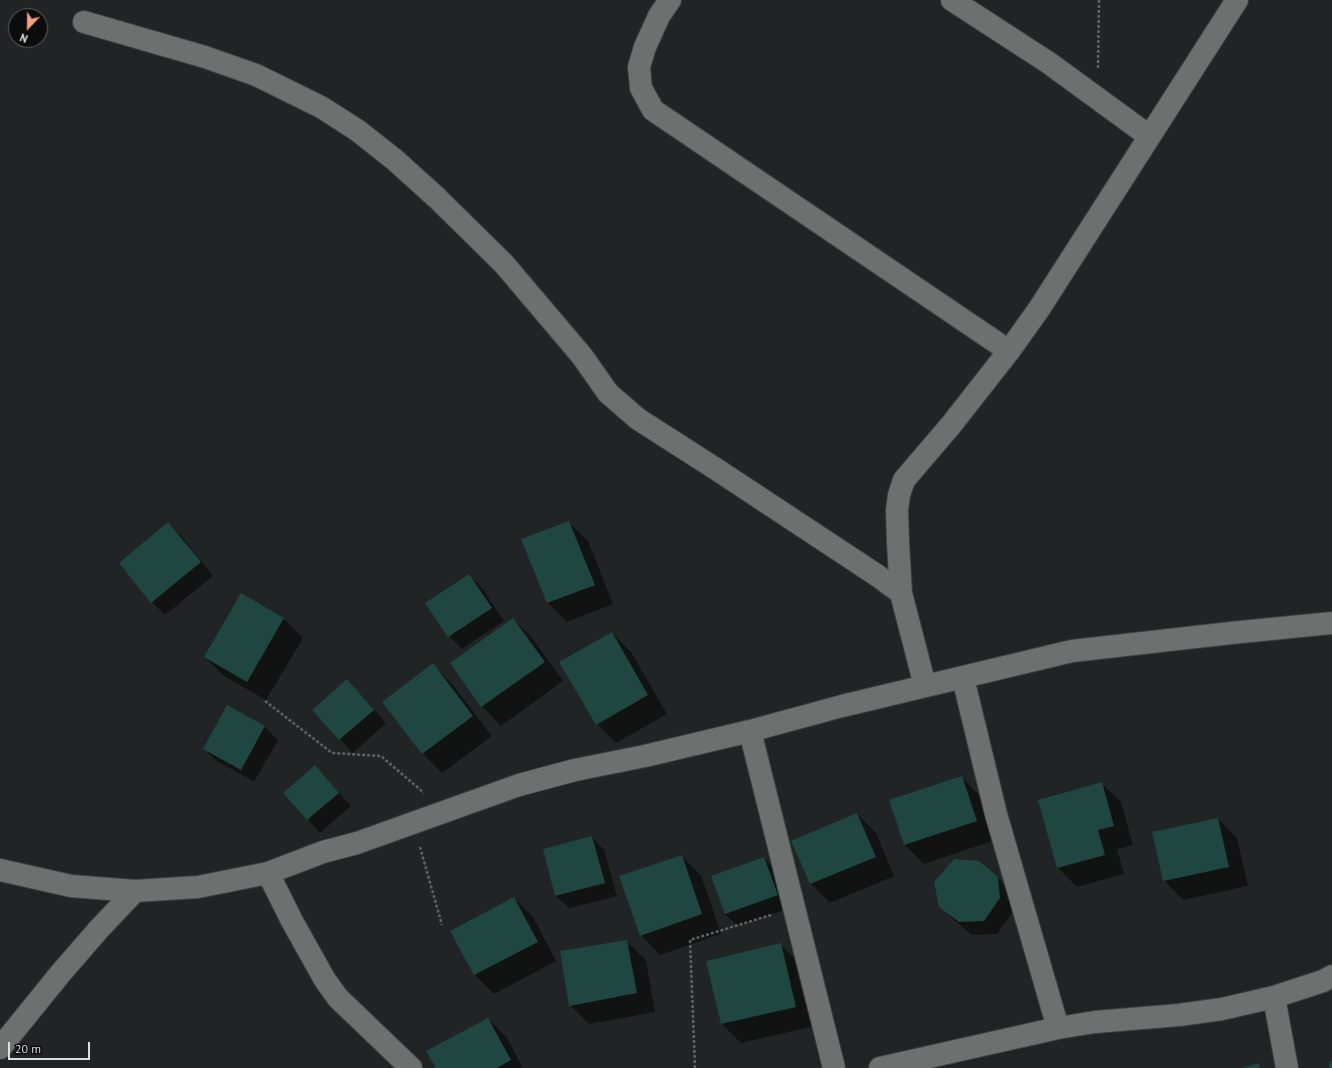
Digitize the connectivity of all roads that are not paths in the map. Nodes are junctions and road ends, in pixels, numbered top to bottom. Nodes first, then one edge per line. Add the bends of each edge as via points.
1 (670, 0) edge
2 (952, 0) edge
3 (1237, 0) edge
4 (84, 22) dead end
5 (1149, 136) junction
6 (1009, 351) junction
7 (901, 593) junction
8 (1332, 623) edge
9 (963, 678) junction
10 (925, 686) junction
11 (750, 731) junction
12 (0, 870) edge
13 (268, 873) junction
14 (135, 890) junction
15 (1332, 976) edge
16 (1274, 997) junction
17 (1058, 1028) junction
18 (0, 1048) edge
19 (410, 1068) edge
20 (834, 1068) edge
21 (880, 1068) edge
22 (1287, 1068) edge

1 - 6 street via 656,22 639,67 641,88 653,110
2 - 5 street via 1049,63
3 - 5 street
4 - 7 street via 205,57 256,75 321,108 357,130 437,198 504,264 582,356 608,393 638,419
5 - 6 street via 1039,309
6 - 7 street via 904,480 897,510
7 - 10 street
8 - 9 street via 1072,651
9 - 10 street
9 - 17 street via 996,814
10 - 11 street
11 - 13 street via 519,785
11 - 20 street
12 - 14 street via 71,886
13 - 14 street via 198,887
13 - 19 street via 314,961 338,998
14 - 18 street via 60,974
15 - 16 street
16 - 17 street via 1222,1009
16 - 22 street
17 - 21 street

